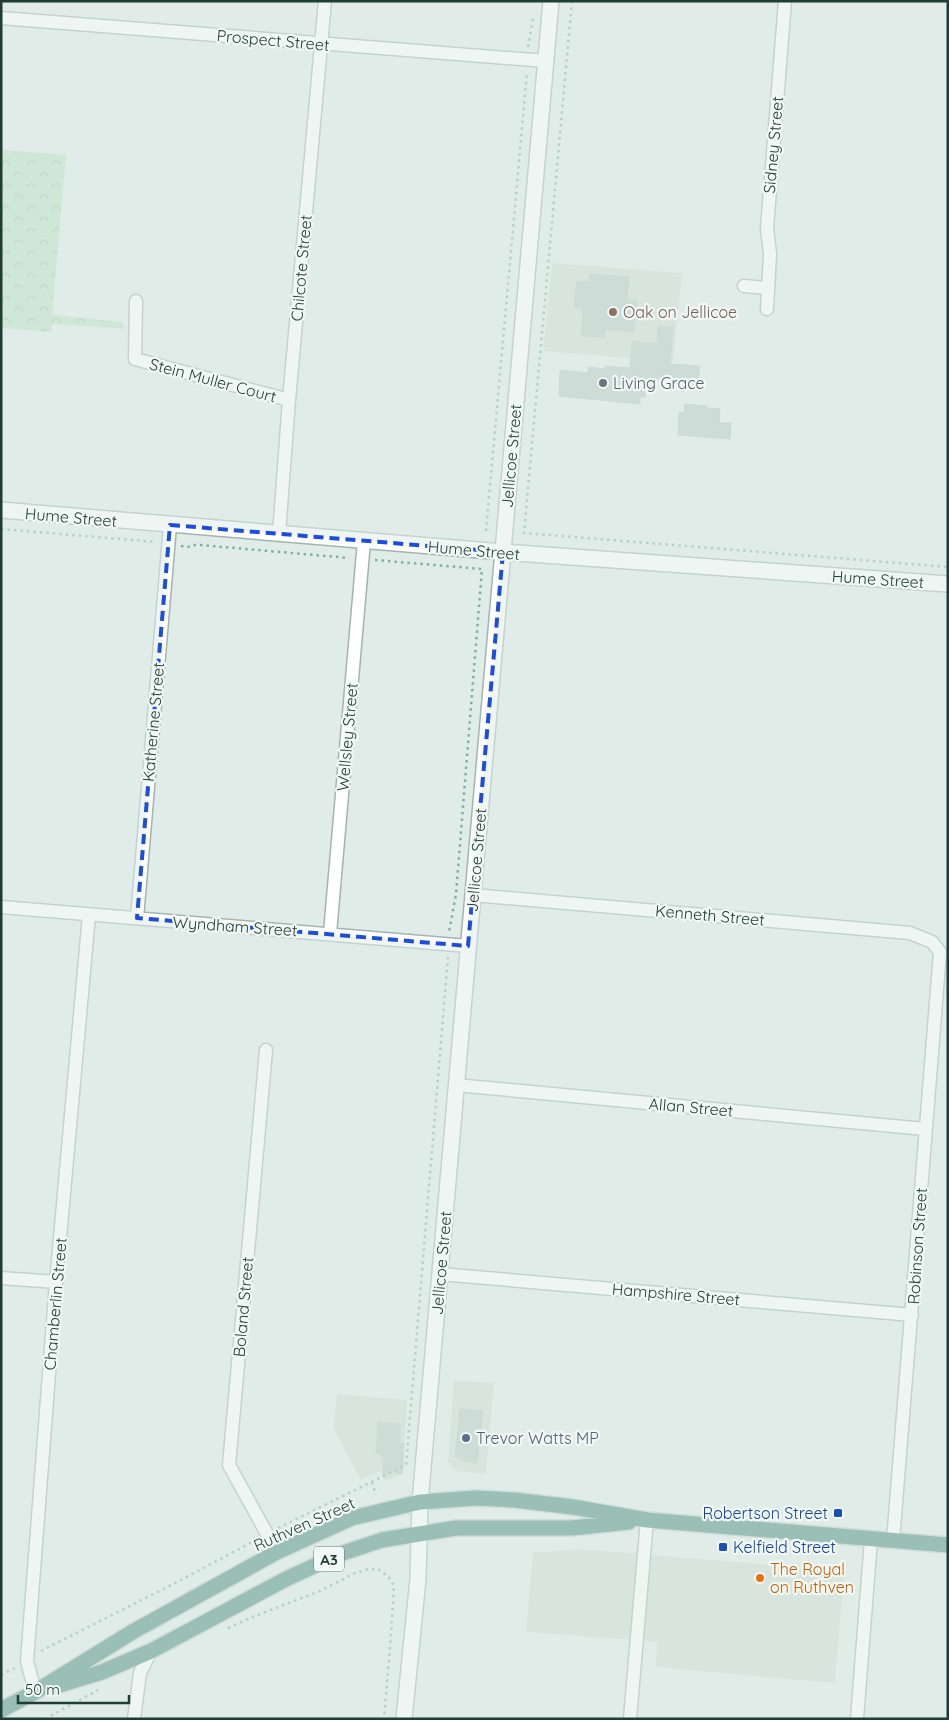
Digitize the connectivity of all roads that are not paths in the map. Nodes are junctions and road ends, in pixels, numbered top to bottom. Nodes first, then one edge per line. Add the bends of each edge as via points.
1 (325, 1) edge
2 (551, 1) edge
3 (785, 1) edge
4 (1, 18) edge
5 (322, 44) junction
6 (546, 61) junction
7 (744, 286) dead end
8 (768, 288) junction
9 (136, 301) dead end
10 (767, 309) dead end
11 (289, 400) junction
12 (1, 510) edge
13 (170, 525) junction
14 (279, 534) junction
15 (364, 541) junction
16 (503, 552) junction
17 (948, 584) edge
18 (473, 895) junction
19 (1, 907) edge
20 (90, 915) junction
21 (137, 918) junction
22 (330, 933) junction
23 (468, 946) junction
24 (940, 952) joint
25 (266, 1050) dead end
26 (456, 1085) junction
27 (925, 1129) junction
28 (440, 1274) junction
29 (1, 1278) edge
30 (56, 1282) junction
31 (912, 1315) junction
32 (420, 1502) junction
33 (647, 1520) junction
34 (419, 1533) junction
35 (870, 1539) junction
36 (893, 1541) junction
37 (948, 1545) edge
38 (277, 1552) junction
39 (151, 1651) junction
40 (35, 1692) junction
41 (1, 1710) edge
42 (134, 1719) edge
43 (404, 1719) edge
44 (630, 1719) edge
45 (857, 1719) edge

1 - 5 street, Chilcote Street
2 - 6 street, Jellicoe Street
3 - 8 street, Sidney Street via 766,228 770,254
4 - 5 street, Prospect Street
5 - 6 street, Prospect Street
5 - 11 street, Chilcote Street
6 - 16 street, Jellicoe Street
7 - 8 street
8 - 10 street, Sidney Street
9 - 11 street, Stein Muller Court via 135,359
11 - 14 street, Chilcote Street
12 - 13 street, Hume Street
13 - 14 street, Hume Street
13 - 21 street, Katherine Street
14 - 15 street, Hume Street
15 - 16 street, Hume Street
15 - 22 street, Wellsley Street
16 - 17 street, Hume Street
16 - 18 street, Jellicoe Street
18 - 23 street, Jellicoe Street
18 - 24 street, Kenneth Street via 910,933 932,942
19 - 20 street, Wyndham Street
20 - 21 street, Wyndham Street
20 - 30 street, Chamberlin Street
21 - 22 street, Wyndham Street
22 - 23 street, Wyndham Street
23 - 26 street, Jellicoe Street
24 - 27 street, Robinson Street
25 - 38 street, Boland Street via 229,1465
26 - 27 street, Allan Street
26 - 28 street, Jellicoe Street
27 - 31 street, Robinson Street
28 - 31 street, Hampshire Street
28 - 32 street, Jellicoe Street
29 - 30 street
30 - 40 street, Chamberlin Street via 27,1661
31 - 36 street, Robinson Street
32 - 33 highway, Ruthven Street / A3 via 476,1498 514,1500
32 - 34 street, Jellicoe Street
32 - 38 highway, Ruthven Street / A3 via 352,1518
33 - 34 highway, Ruthven Street / A3 via 572,1528 460,1528
33 - 35 highway, Ruthven Street / A3
33 - 44 street
34 - 39 highway, Ruthven Street / A3 via 382,1540 340,1554
34 - 43 street, Jellicoe Street via 418,1579
35 - 36 highway, Ruthven Street / A3
35 - 45 street
36 - 37 highway, Ruthven Street / A3
38 - 40 highway, Ruthven Street / A3 via 134,1631
39 - 40 highway, Ruthven Street / A3 via 102,1672
39 - 42 street via 140,1673
40 - 41 highway, Ruthven Street / A3

